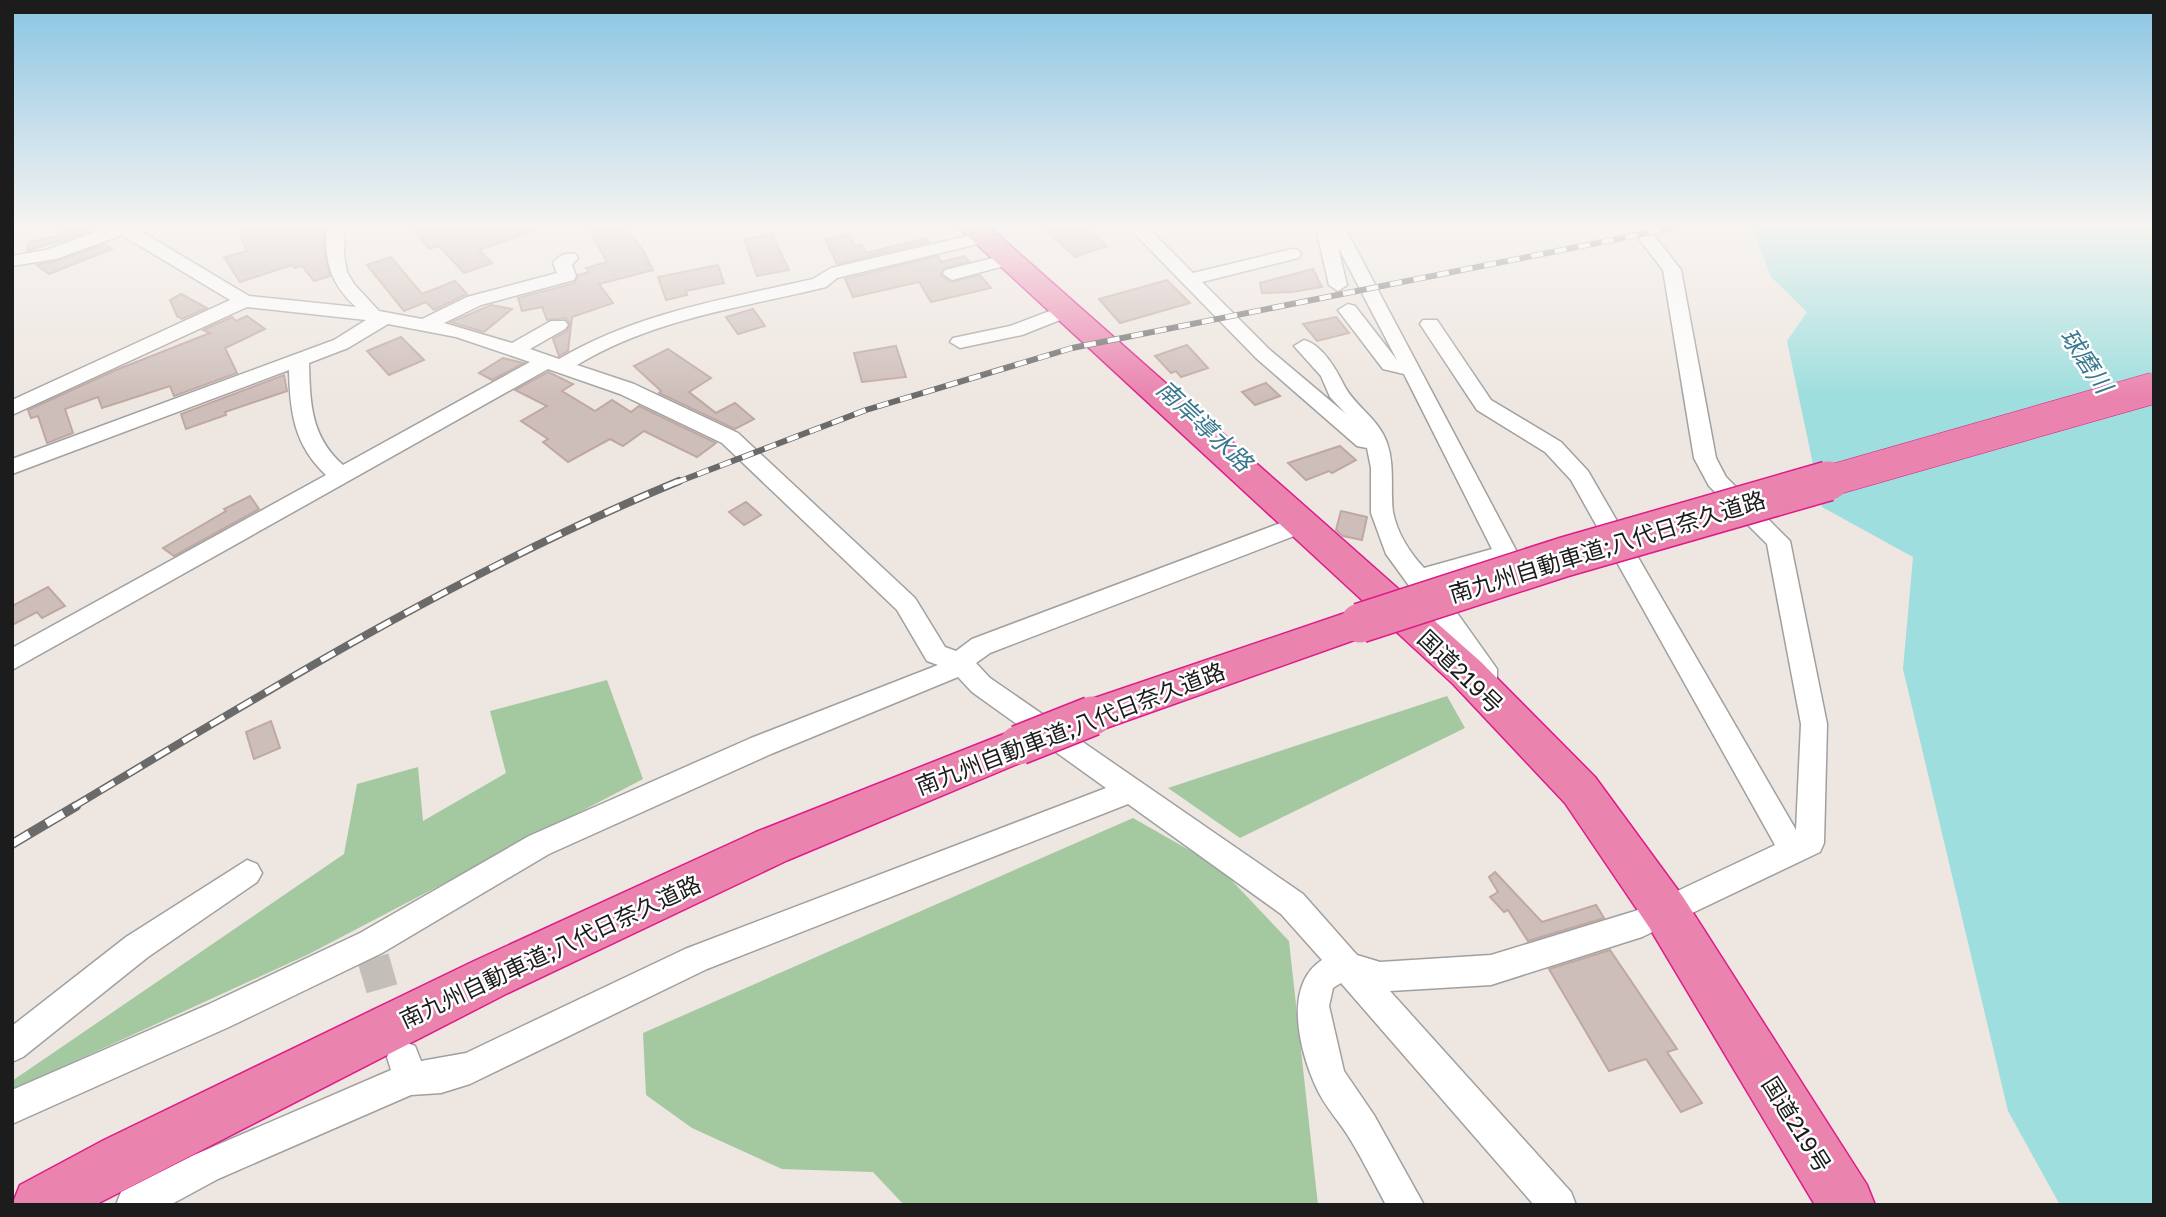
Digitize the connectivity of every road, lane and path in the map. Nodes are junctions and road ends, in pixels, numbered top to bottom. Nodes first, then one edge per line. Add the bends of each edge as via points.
1 (215, 283) edge
2 (346, 283) edge
3 (542, 283) edge
4 (819, 283) edge
5 (1032, 283) edge
6 (1191, 283) edge
7 (1365, 283) edge
8 (1674, 283) edge
9 (244, 301) junction
10 (1348, 310) dead end
11 (1063, 312) junction
12 (378, 317) junction
13 (427, 324) junction
14 (1430, 324) dead end
15 (558, 325) dead end
16 (960, 341) dead end
17 (1304, 345) dead end
18 (516, 349) junction
19 (299, 359) junction
20 (554, 363) junction
21 (1411, 370) junction
22 (2154, 388) edge
23 (119, 402) dead end
24 (12, 408) edge
25 (126, 423) junction
26 (1380, 451) junction
27 (12, 467) edge
28 (341, 476) junction
29 (1299, 525) junction
30 (1419, 578) junction
31 (12, 660) edge
32 (961, 663) junction
33 (1485, 692) junction
34 (1129, 791) junction
35 (1792, 849) junction
36 (247, 873) dead end
37 (1666, 912) junction
38 (1343, 964) junction
39 (12, 1046) edge
40 (12, 1107) edge
41 (40, 1205) edge
42 (134, 1205) edge
43 (1406, 1205) edge
44 (1558, 1205) edge
45 (1847, 1205) edge

1 - 9 street
2 - 12 street
3 - 13 street via 474,302
4 - 20 street via 642,325
5 - 11 highway, 国道219号
6 - 26 street via 1263,354
7 - 21 street
8 - 35 street via 1705,458 1717,481 1778,541 1814,724 1810,843
9 - 12 street
9 - 24 street
10 - 21 street via 1390,365
11 - 16 street via 1015,331
11 - 29 highway, 国道219号
12 - 13 street
12 - 19 street via 360,334
13 - 18 street
14 - 35 street via 1483,405 1553,447 1580,476
15 - 18 street
17 - 26 street via 1362,418
18 - 20 street
19 - 25 street
19 - 28 street via 298,406 304,431 324,463
20 - 28 street
20 - 32 street via 628,389 730,438 906,604 936,654
21 - 30 street via 1506,554
22 - 41 highway, 南九州自動車道;八代日奈久道路, bridge via 1564,557 1092,716 772,846 502,972 123,1159
23 - 25 street
25 - 27 street
26 - 30 street via 1382,513 1398,554
28 - 31 street
29 - 32 street via 981,646
29 - 33 highway, 国道219号
30 - 33 street via 1484,669
32 - 34 street via 981,685
32 - 40 street via 539,845 372,951
33 - 37 highway, 国道219号 via 1580,790
34 - 38 street via 1292,904
34 - 42 street via 696,959 470,1068 441,1076 407,1068
35 - 37 street
36 - 39 street via 137,947
37 - 38 street via 1491,970 1380,977
37 - 45 highway, 国道219号
38 - 43 street via 1320,979 1313,1006 1319,1044 1330,1080
38 - 44 street

